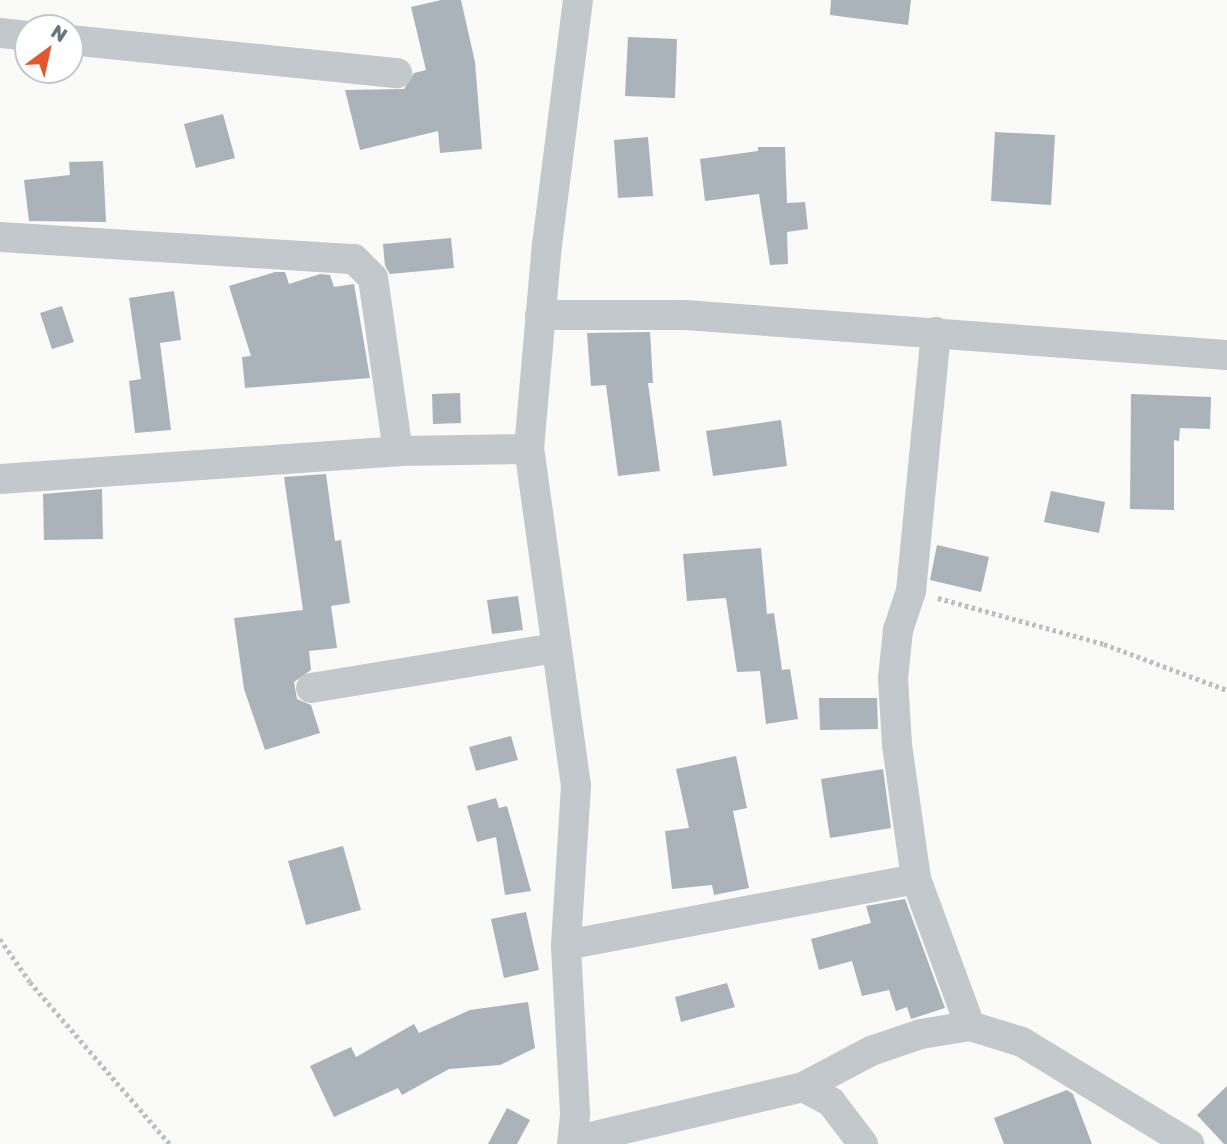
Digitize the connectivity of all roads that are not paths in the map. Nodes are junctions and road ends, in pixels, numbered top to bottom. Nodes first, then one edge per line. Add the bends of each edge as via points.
1 (578, 0) edge
2 (84, 41) edge
3 (397, 73) dead end
4 (0, 237) edge
5 (540, 315) junction
6 (936, 332) junction
7 (1227, 355) edge
8 (529, 449) junction
9 (398, 451) junction
10 (0, 479) edge
11 (554, 648) junction
12 (311, 688) dead end
13 (916, 879) junction
14 (566, 945) junction
15 (970, 1026) junction
16 (803, 1087) junction
17 (573, 1143) edge
18 (863, 1144) edge
19 (1189, 1144) edge

1 - 5 street
2 - 3 street
4 - 9 street via 355,259 373,278
5 - 6 street via 685,315
5 - 8 street
6 - 7 street
6 - 13 street via 911,591 898,630 893,678 897,745
8 - 9 street
8 - 11 street
9 - 10 street
11 - 12 street
11 - 14 street via 576,786
13 - 14 street
13 - 15 street
14 - 17 street
15 - 16 street via 921,1034 871,1051
15 - 19 street via 1021,1042
16 - 17 street
16 - 18 street via 831,1102

